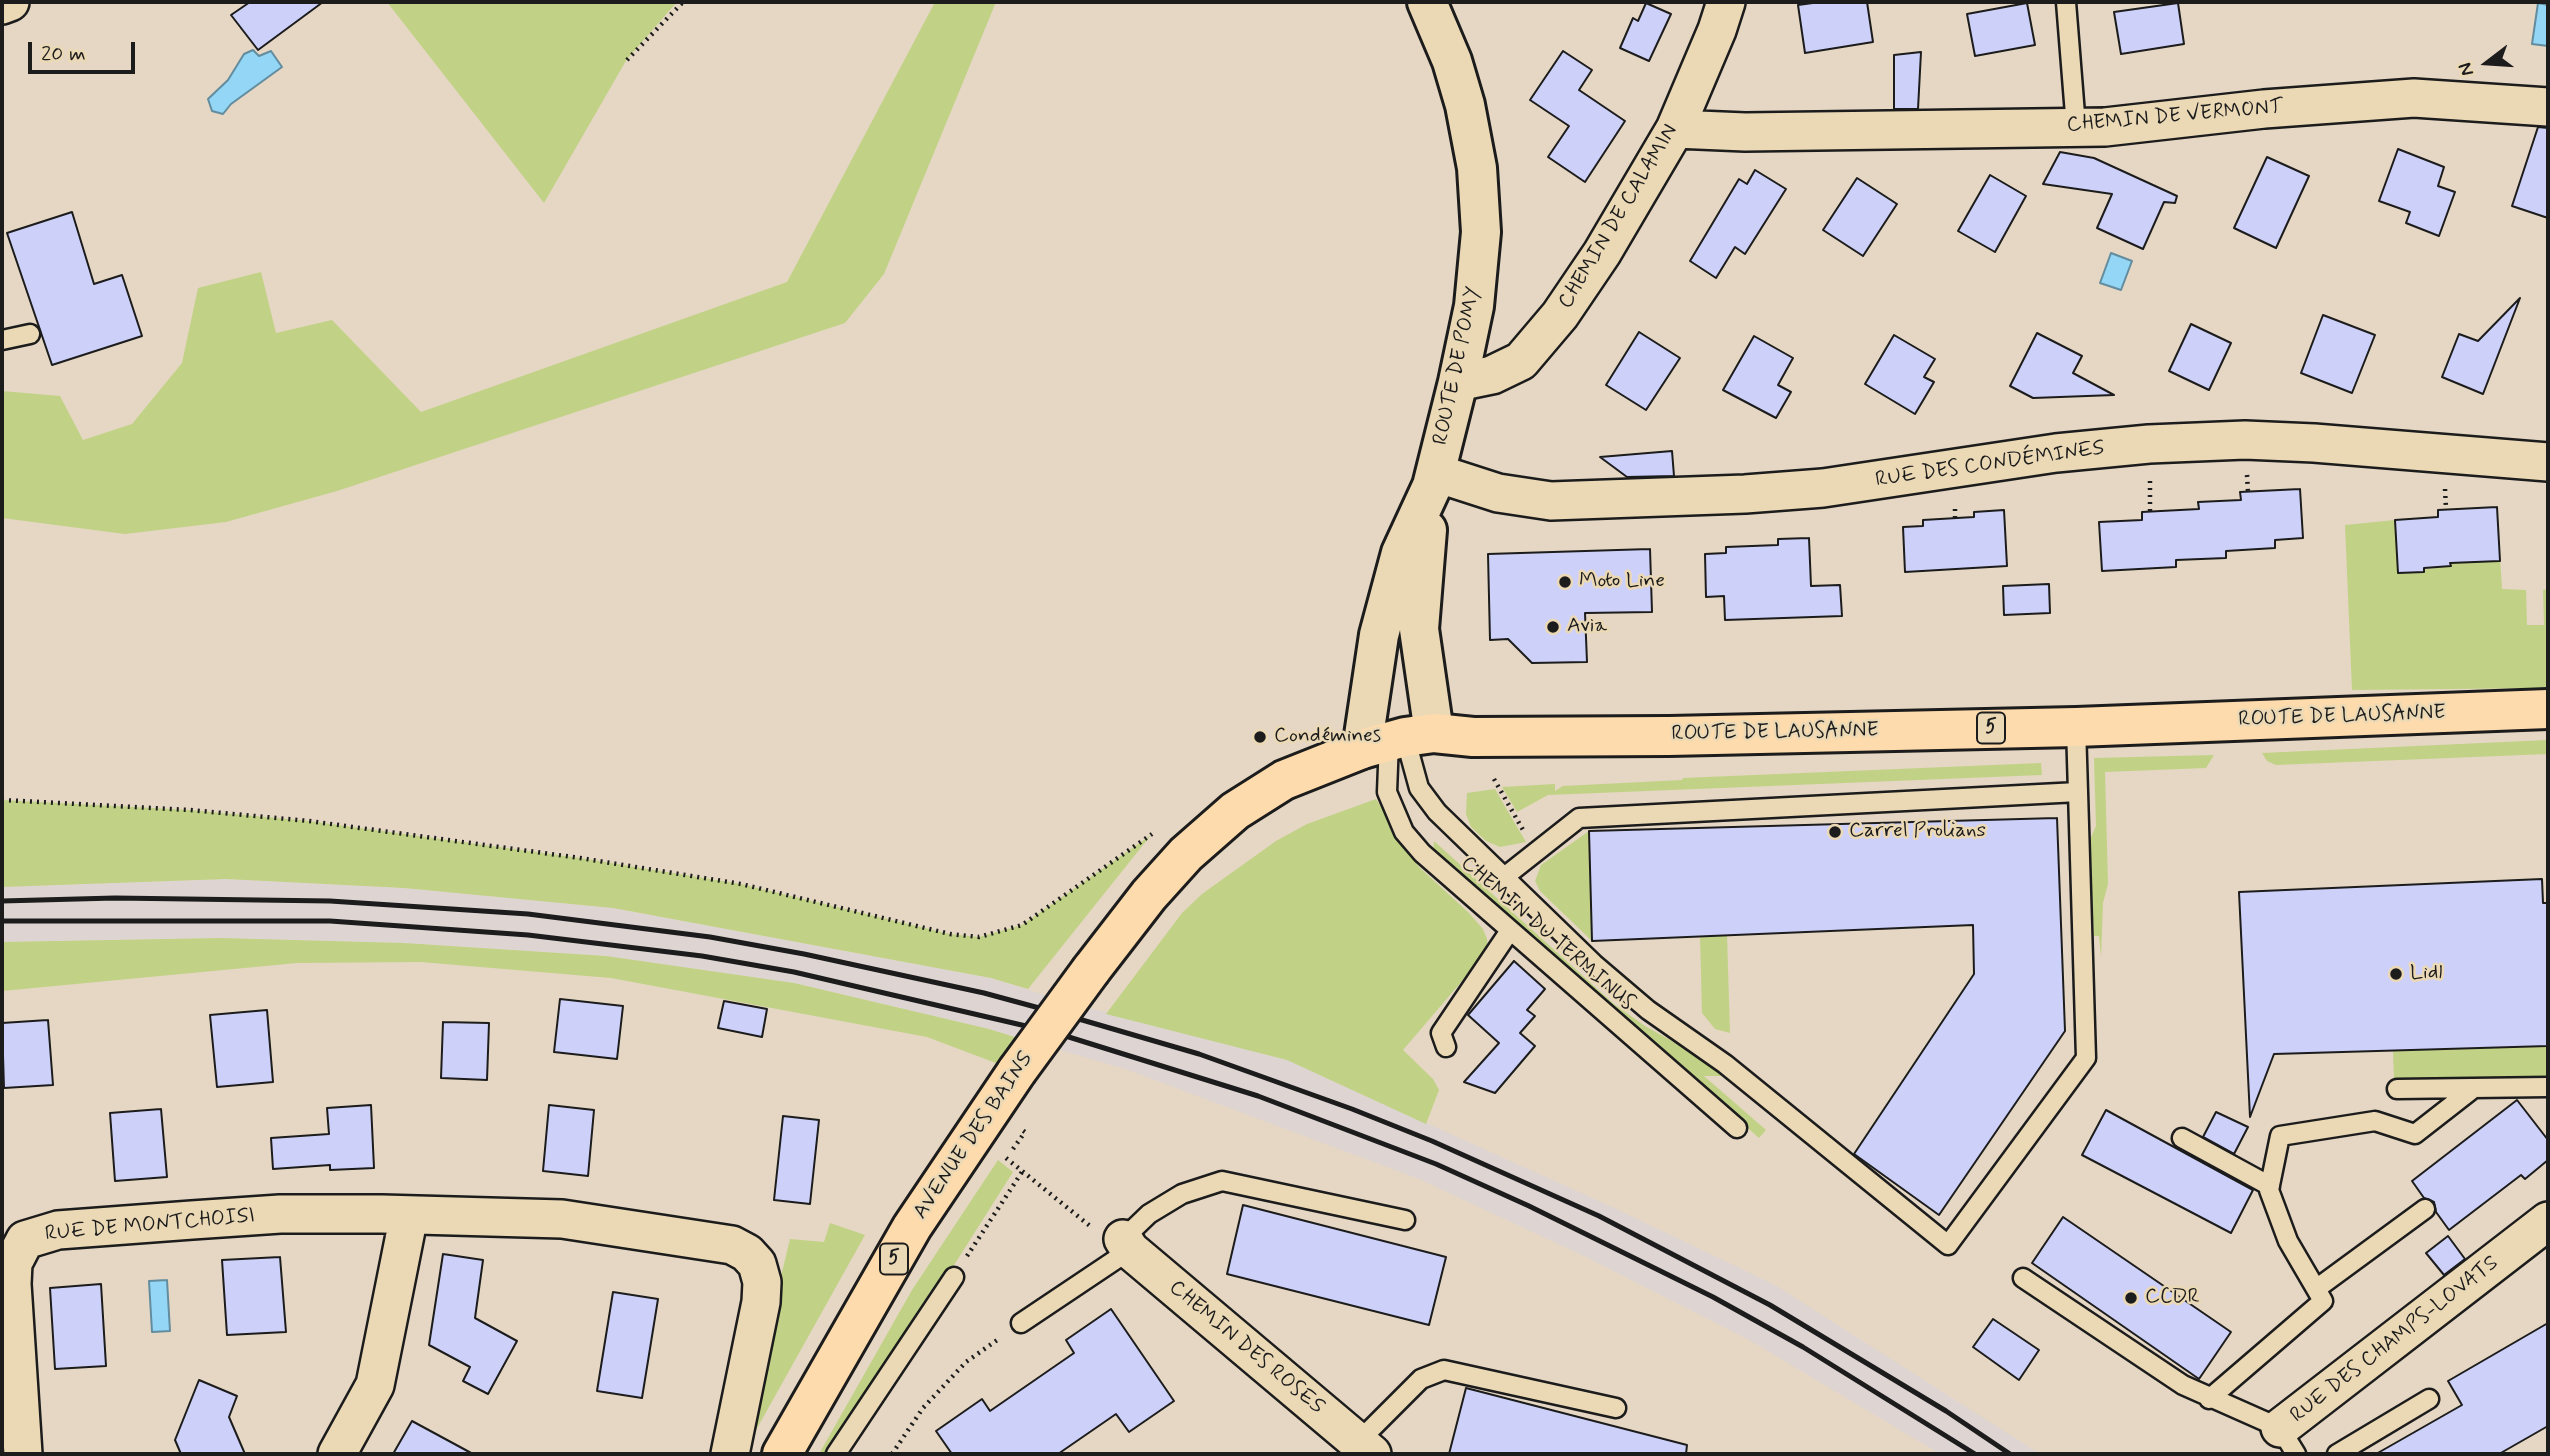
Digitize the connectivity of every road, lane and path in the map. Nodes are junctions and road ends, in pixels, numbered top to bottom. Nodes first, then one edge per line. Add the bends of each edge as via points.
1 (10, 2) edge
2 (683, 2) edge
3 (1427, 2) edge
4 (1726, 2) edge
5 (2066, 2) edge
6 (2, 5) edge
7 (627, 60) dead end
8 (2548, 107) edge
9 (2076, 127) junction
10 (1675, 129) junction
11 (30, 334) dead end
12 (2, 340) edge
13 (1458, 382) junction
14 (2548, 462) edge
15 (1434, 480) junction
16 (2548, 709) edge
17 (2076, 727) junction
18 (1397, 740) junction
19 (1494, 779) dead end
20 (2078, 792) junction
21 (2, 800) edge
22 (1519, 823) dead end
23 (1154, 833) dead end
24 (1503, 878) junction
25 (1509, 932) junction
26 (1091, 970) joint
27 (1446, 1047) dead end
28 (2548, 1087) edge
29 (2474, 1088) junction
30 (2397, 1089) dead end
31 (1737, 1128) dead end
32 (1023, 1136) dead end
33 (2182, 1138) dead end
34 (1022, 1172) junction
35 (2270, 1186) junction
36 (2425, 1209) dead end
37 (409, 1215) junction
38 (1405, 1220) dead end
39 (2548, 1221) edge
40 (1126, 1245) junction
41 (954, 1276) joint
42 (2022, 1278) dead end
43 (2316, 1289) junction
44 (1021, 1323) joint
45 (2209, 1399) junction
46 (2429, 1399) dead end
47 (1616, 1408) dead end
48 (2288, 1441) edge
49 (1365, 1448) edge
50 (23, 1454) edge
51 (337, 1454) edge
52 (730, 1454) edge
53 (782, 1454) edge
54 (836, 1454) edge
55 (892, 1454) edge
56 (2337, 1454) edge

1 - 6 street
2 - 7 path
3 - 13 main road, ROUTE DE POMY via 1452,61 1477,167 1480,244 1474,306
4 - 10 street, CHEMIN DE CALAMIN
5 - 9 lane
8 - 9 street, CHEMIN DE VERMONT via 2414,98
9 - 10 street, CHEMIN DE VERMONT
10 - 13 street, CHEMIN DE CALAMIN via 1602,253 1541,340 1521,361 1492,375
11 - 12 lane
13 - 15 main road, ROUTE DE POMY
14 - 15 street, RUE DES CONDÉMINES via 2259,441 2056,453 1823,488 1745,494 1551,500
15 - 18 main road, ROUTE DE POMY via 1419,629
15 - 18 main road, ROUTE DE POMY via 1401,553 1379,635
16 - 17 main road, ROUTE DE LAUSANNE / 5
17 - 18 main road, ROUTE DE LAUSANNE / 5
17 - 20 lane
18 - 24 lane via 1419,788 1437,812
18 - 25 lane, CHEMIN DU TERMINUS via 1387,792 1404,832 1440,872
18 - 26 main road, ROUTE DE LAUSANNE / 5 via 1284,780 1235,811 1186,853
19 - 22 path
20 - 24 lane via 1579,818
20 - 24 lane via 2086,1058 1948,1245 1725,1064 1648,1010
21 - 23 path via 309,821 580,858 741,884 979,937 1022,925
25 - 27 lane via 1441,1033
25 - 31 lane, CHEMIN DU TERMINUS
26 - 53 main road, AVENUE DES BAINS / 5, bridge via 912,1227
28 - 29 lane
29 - 30 lane
29 - 35 lane via 2415,1134 2375,1121 2280,1136
32 - 34 path via 1004,1160
33 - 35 lane
34 - 40 path via 1098,1232
34 - 41 path
35 - 43 lane via 2288,1241
36 - 43 lane
37 - 50 street, RUE DE MONTCHOISI via 217,1218 58,1230 25,1240 13,1264 12,1284
37 - 51 street via 375,1385
37 - 52 street, RUE DE MONTCHOISI via 562,1219 732,1245 747,1253 757,1264 761,1301
38 - 40 lane via 1222,1181 1182,1194 1149,1214
39 - 48 street, RUE DES CHAMPS-LOVATS
40 - 44 lane
40 - 49 street, CHEMIN DES ROSES
41 - 54 lane
42 - 45 lane, RUE DES CHAMPS-LOVATS
43 - 45 lane via 2323,1301
44 - 55 path via 966,1362 923,1408
45 - 48 lane, RUE DES CHAMPS-LOVATS
46 - 56 lane
47 - 49 lane via 1444,1370 1421,1379

